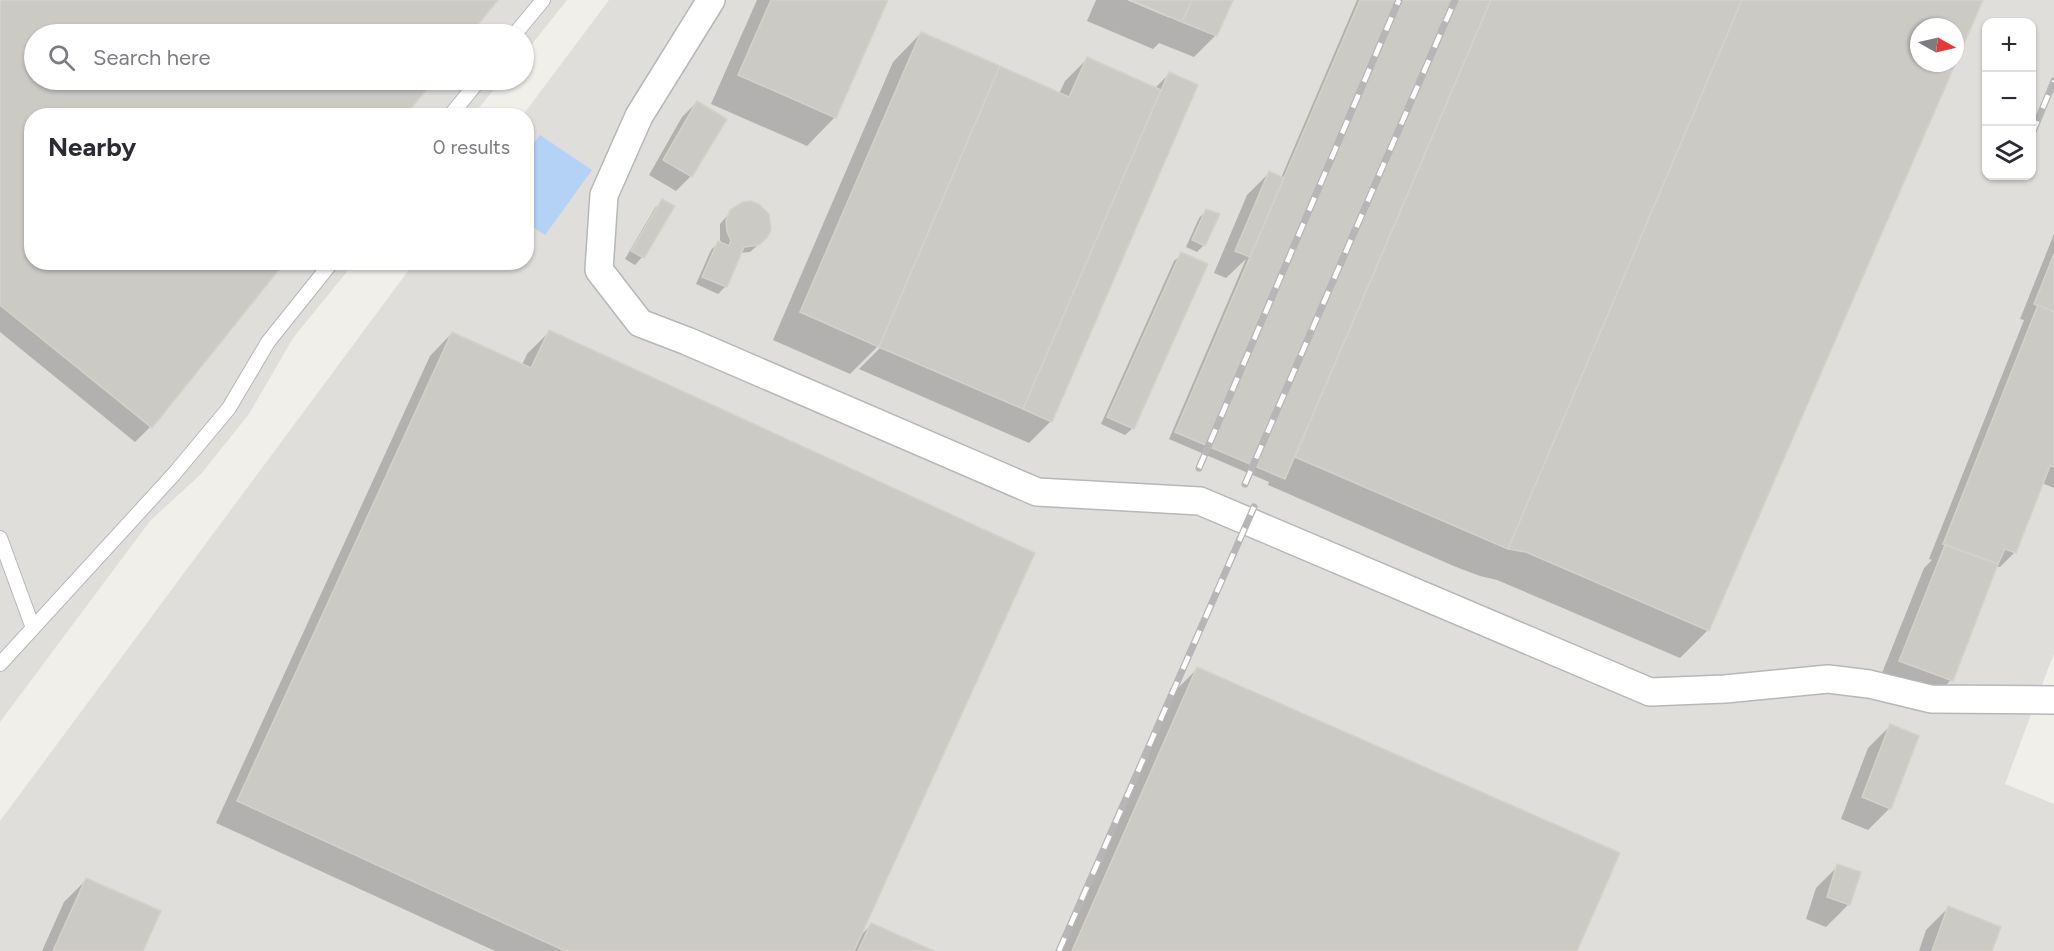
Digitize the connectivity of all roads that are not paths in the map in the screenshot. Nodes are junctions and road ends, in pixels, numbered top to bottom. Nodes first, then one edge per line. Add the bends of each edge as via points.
1 (543, 0) edge
2 (711, 0) edge
3 (524, 24) edge
4 (471, 90) edge
5 (456, 108) edge
6 (326, 270) edge
7 (0, 538) edge
8 (33, 628) junction
9 (0, 664) edge
10 (2054, 700) edge

1 - 3 lane
2 - 10 street via 639,116 604,195 599,270 640,323 1037,492 1200,501 1650,692 1828,679 1931,699
4 - 5 lane
6 - 8 lane via 268,342 229,408
7 - 8 lane
8 - 9 lane

